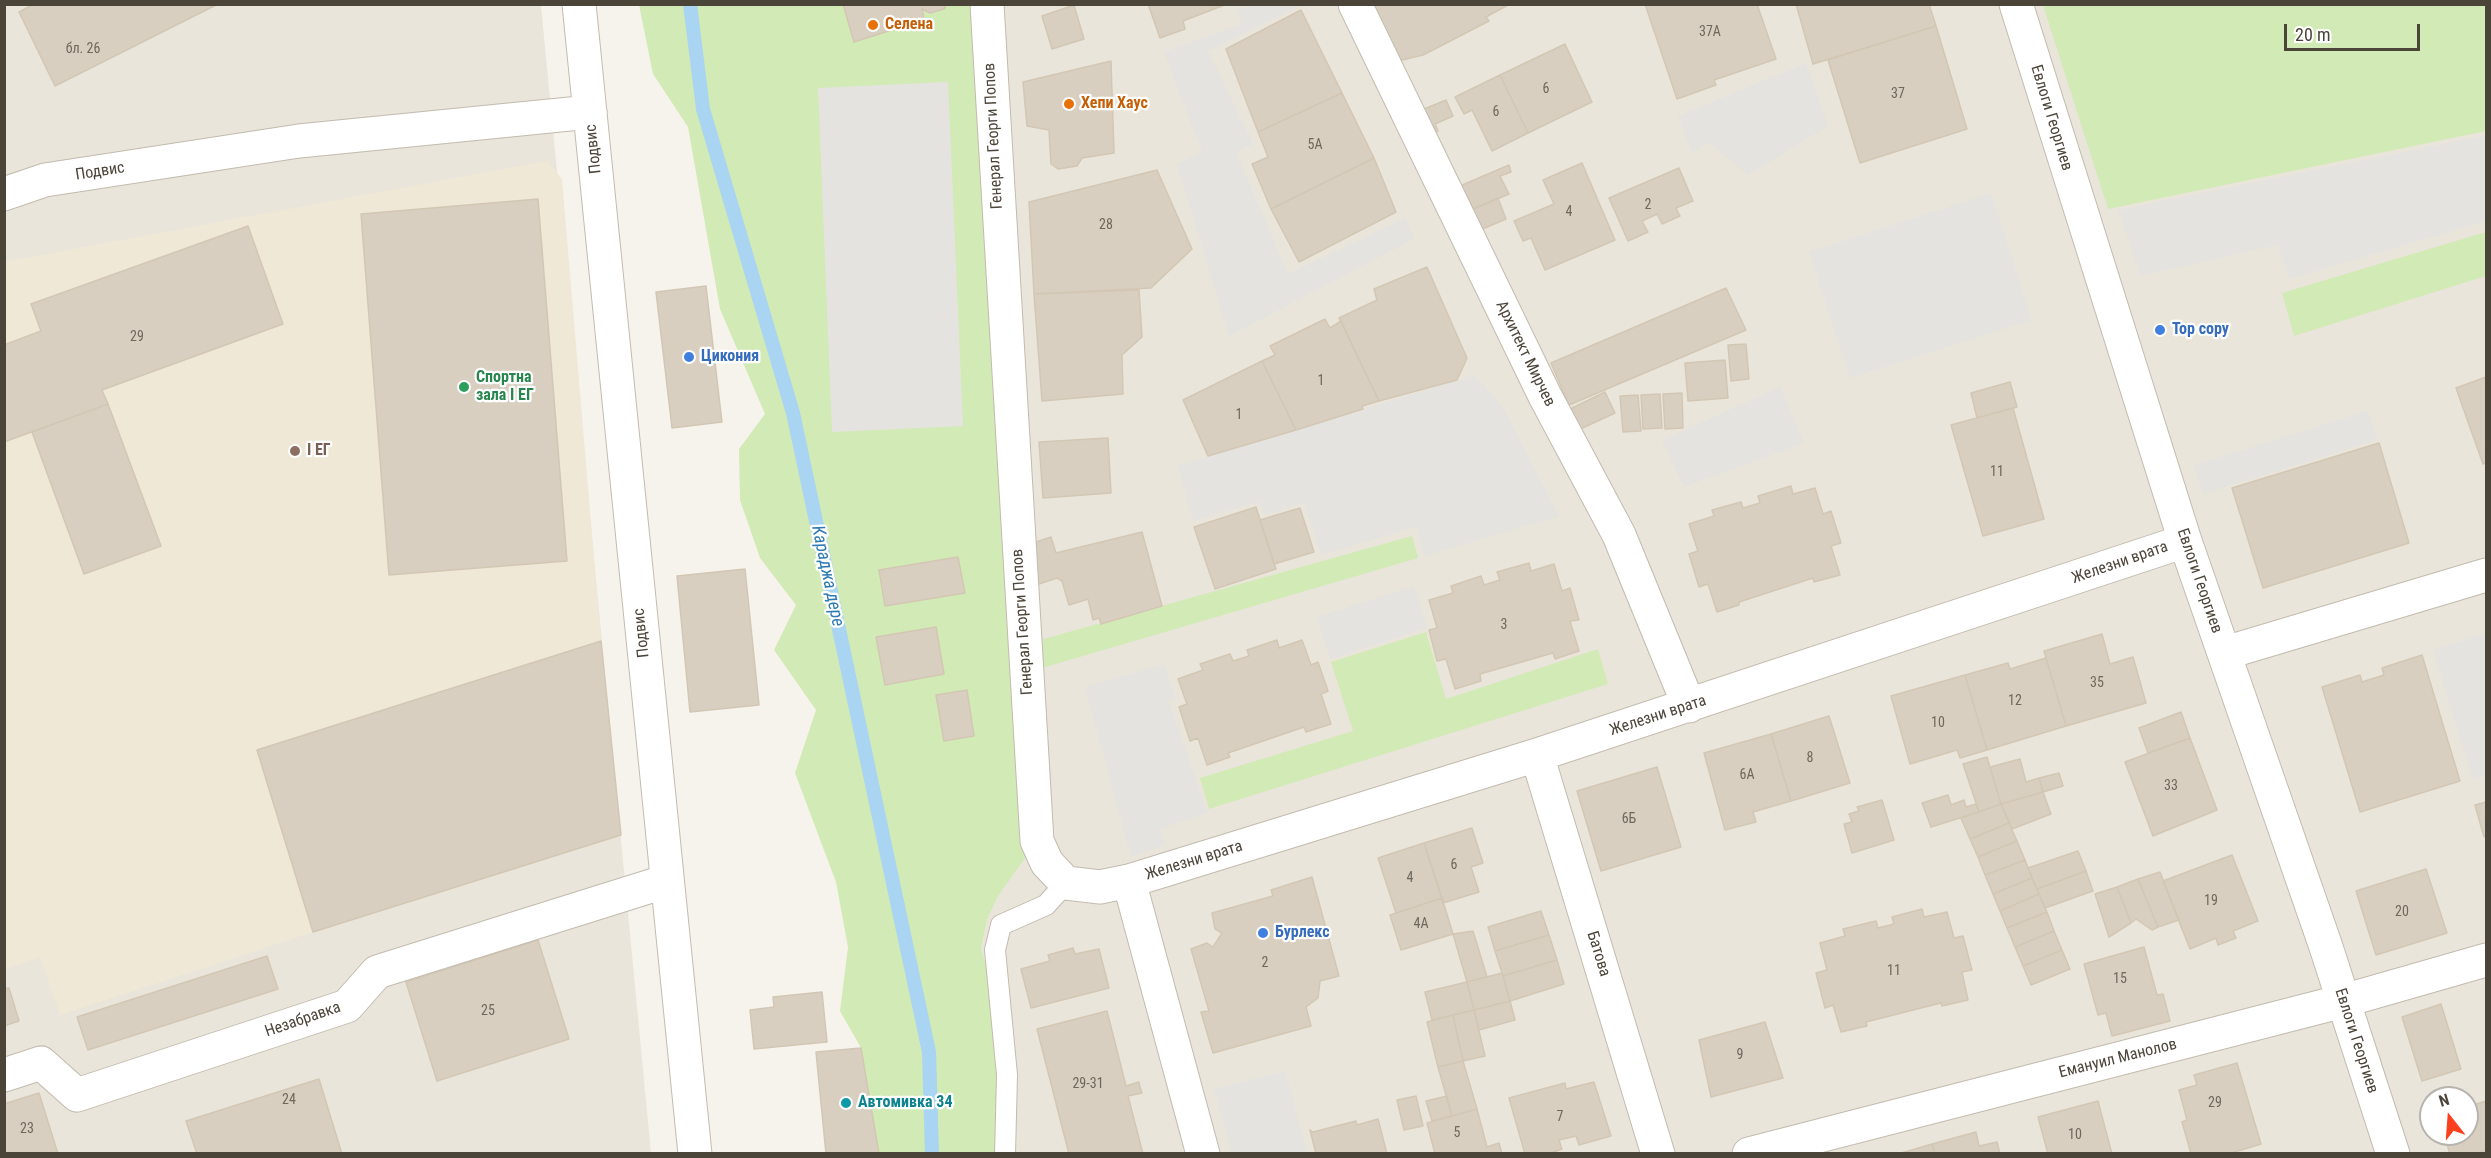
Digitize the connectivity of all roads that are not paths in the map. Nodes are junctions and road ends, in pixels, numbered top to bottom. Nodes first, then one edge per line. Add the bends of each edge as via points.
1 (579, 4) edge
2 (987, 4) edge
3 (1355, 4) edge
4 (2016, 4) edge
5 (590, 112) junction
6 (4, 194) edge
7 (2185, 542) junction
8 (2487, 574) edge
9 (2224, 653) junction
10 (1689, 706) junction
11 (1537, 755) junction
12 (667, 881) junction
13 (1129, 881) junction
14 (1066, 883) junction
15 (2487, 960) edge
16 (2343, 1001) junction
17 (4, 1075) edge
18 (695, 1154) edge
19 (1005, 1154) edge
20 (1203, 1154) edge
21 (1658, 1154) edge
22 (1749, 1154) edge
23 (2393, 1154) edge

1 - 5 street, Подвис
2 - 14 street, Генерал Георги Попов via 1036,841 1047,863
3 - 10 street, Архитект Мирчев via 1545,396 1619,535
4 - 7 street, Евлоги Георгиев
5 - 6 street, Подвис via 299,141 45,180
5 - 12 street, Подвис
7 - 9 street, Евлоги Георгиев
7 - 10 street, Железни врата
8 - 9 street
9 - 16 street, Евлоги Георгиев
10 - 11 street, Железни врата
11 - 13 street, Железни врата
11 - 21 street, Батова
12 - 17 street, Незабравка via 377,972 347,1006 77,1095 41,1064
12 - 18 street, Подвис
13 - 14 street via 1100,887
13 - 20 street
14 - 19 lane via 1046,905 1001,925 995,950 1007,1075
15 - 16 street, Емануил Манолов
16 - 22 street, Емануил Манолов
16 - 23 street, Евлоги Георгиев

